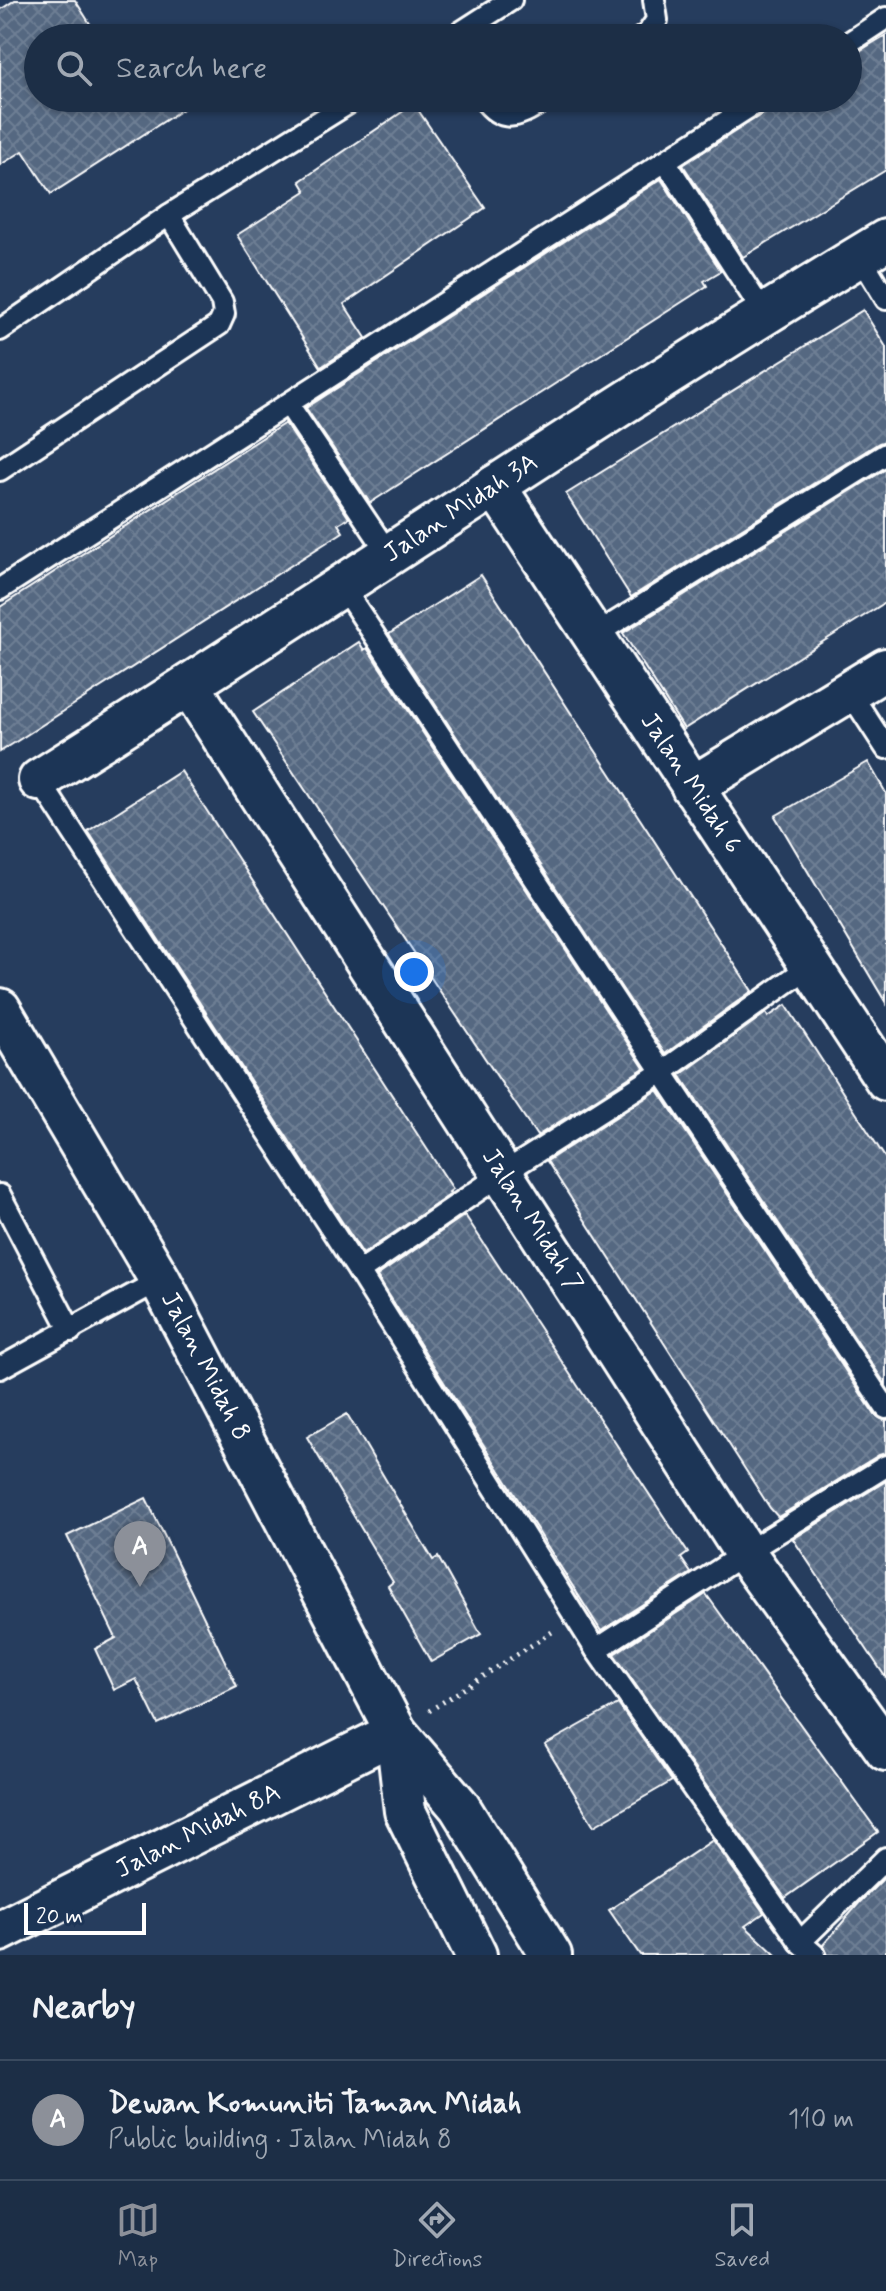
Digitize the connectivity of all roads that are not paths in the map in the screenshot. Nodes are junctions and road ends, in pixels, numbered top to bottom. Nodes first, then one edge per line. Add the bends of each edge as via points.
1 (511, 0) edge
2 (654, 0) edge
3 (886, 18) edge
4 (474, 24) edge
5 (654, 24) edge
6 (862, 34) edge
7 (335, 112) edge
8 (494, 112) edge
9 (527, 112) edge
10 (741, 112) edge
11 (665, 161) junction
12 (169, 215) junction
13 (873, 248) edge
14 (886, 299) edge
15 (765, 315) junction
16 (0, 330) edge
17 (288, 404) junction
18 (886, 454) edge
19 (0, 470) edge
20 (495, 486) junction
21 (390, 556) junction
22 (342, 586) junction
23 (0, 589) edge
24 (593, 636) junction
25 (886, 669) edge
26 (189, 685) junction
27 (849, 691) junction
28 (886, 748) edge
29 (39, 780) joint
30 (692, 787) junction
31 (810, 966) junction
32 (0, 1009) edge
33 (662, 1072) junction
34 (886, 1080) edge
35 (502, 1174) junction
36 (0, 1195) edge
37 (359, 1272) junction
38 (160, 1280) junction
39 (71, 1331) junction
40 (0, 1368) edge
41 (886, 1408) edge
42 (886, 1466) edge
43 (745, 1553) junction
44 (596, 1650) junction
45 (396, 1732) junction
46 (886, 1750) edge
47 (886, 1858) edge
48 (0, 1931) edge
49 (808, 1948) edge
50 (476, 1955) edge
51 (551, 1955) edge

1 - 4 lane
2 - 5 lane
3 - 6 lane
7 - 12 lane
8 - 9 lane via 506,117
10 - 11 lane
11 - 15 lane
11 - 17 lane
12 - 16 lane
12 - 19 lane via 222,302 219,325
13 - 14 lane
13 - 15 street, Jalan Midah 3A
15 - 20 street, Jalan Midah 3A
17 - 21 lane
17 - 23 lane
18 - 24 lane
20 - 21 street, Jalan Midah 3A
20 - 24 street, Jalan Midah 6
21 - 22 street, Jalan Midah 3A
22 - 26 street, Jalan Midah 3A
22 - 33 lane
24 - 30 street, Jalan Midah 6
25 - 27 street
26 - 29 street, Jalan Midah 3A
26 - 35 street, Jalan Midah 7
27 - 28 lane
27 - 30 street
29 - 37 lane
30 - 31 street, Jalan Midah 6
31 - 33 lane
31 - 34 street, Jalan Midah 6
32 - 38 street, Jalan Midah 8
33 - 35 lane
33 - 41 lane
35 - 37 lane
35 - 43 street, Jalan Midah 7
36 - 39 lane
37 - 44 lane
38 - 39 lane
38 - 45 street, Jalan Midah 8
39 - 40 lane
42 - 43 lane
43 - 44 lane
43 - 46 street, Jalan Midah 7
44 - 49 lane
45 - 48 street, Jalan Midah 8A
45 - 50 street, Jalan Midah 8 via 405,1811
45 - 51 street, Jalan Midah 8 via 459,1806
47 - 49 lane

